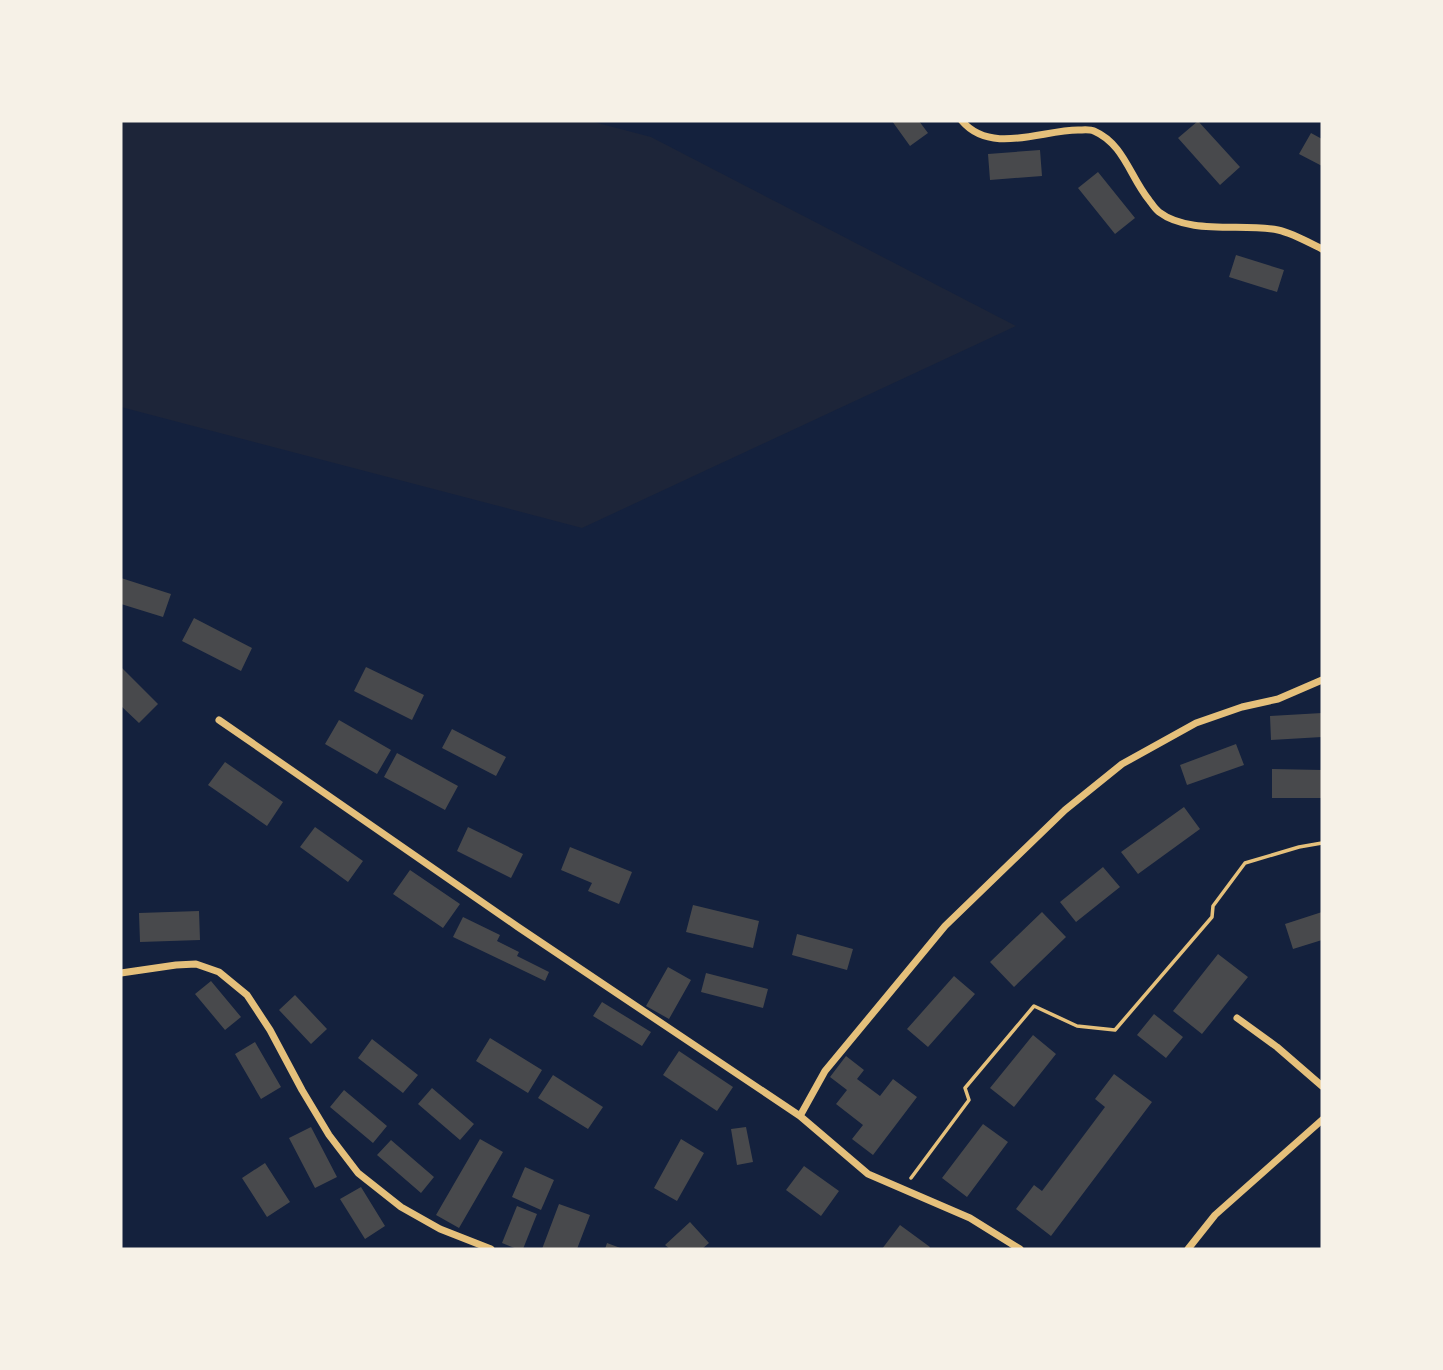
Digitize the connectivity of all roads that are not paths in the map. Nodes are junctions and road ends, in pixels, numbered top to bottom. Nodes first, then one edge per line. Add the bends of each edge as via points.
1 (962, 121) edge
2 (1322, 249) edge
3 (1322, 680) edge
4 (219, 720) dead end
5 (121, 973) edge
6 (1237, 1018) dead end
7 (1322, 1086) edge
8 (800, 1116) junction
9 (1322, 1120) edge
10 (491, 1249) edge
11 (1020, 1249) edge
12 (1188, 1249) edge

1 - 2 street via 969,129 992,138 1093,130 1117,146 1158,212 1181,223 1279,230
3 - 8 street via 1278,699 1196,723 1122,764 1065,810 945,926 825,1072
4 - 8 street
5 - 10 street via 196,964 219,972 247,995 329,1135 358,1174 440,1229
6 - 7 street
8 - 11 street via 868,1174 970,1218
9 - 12 street via 1215,1215

